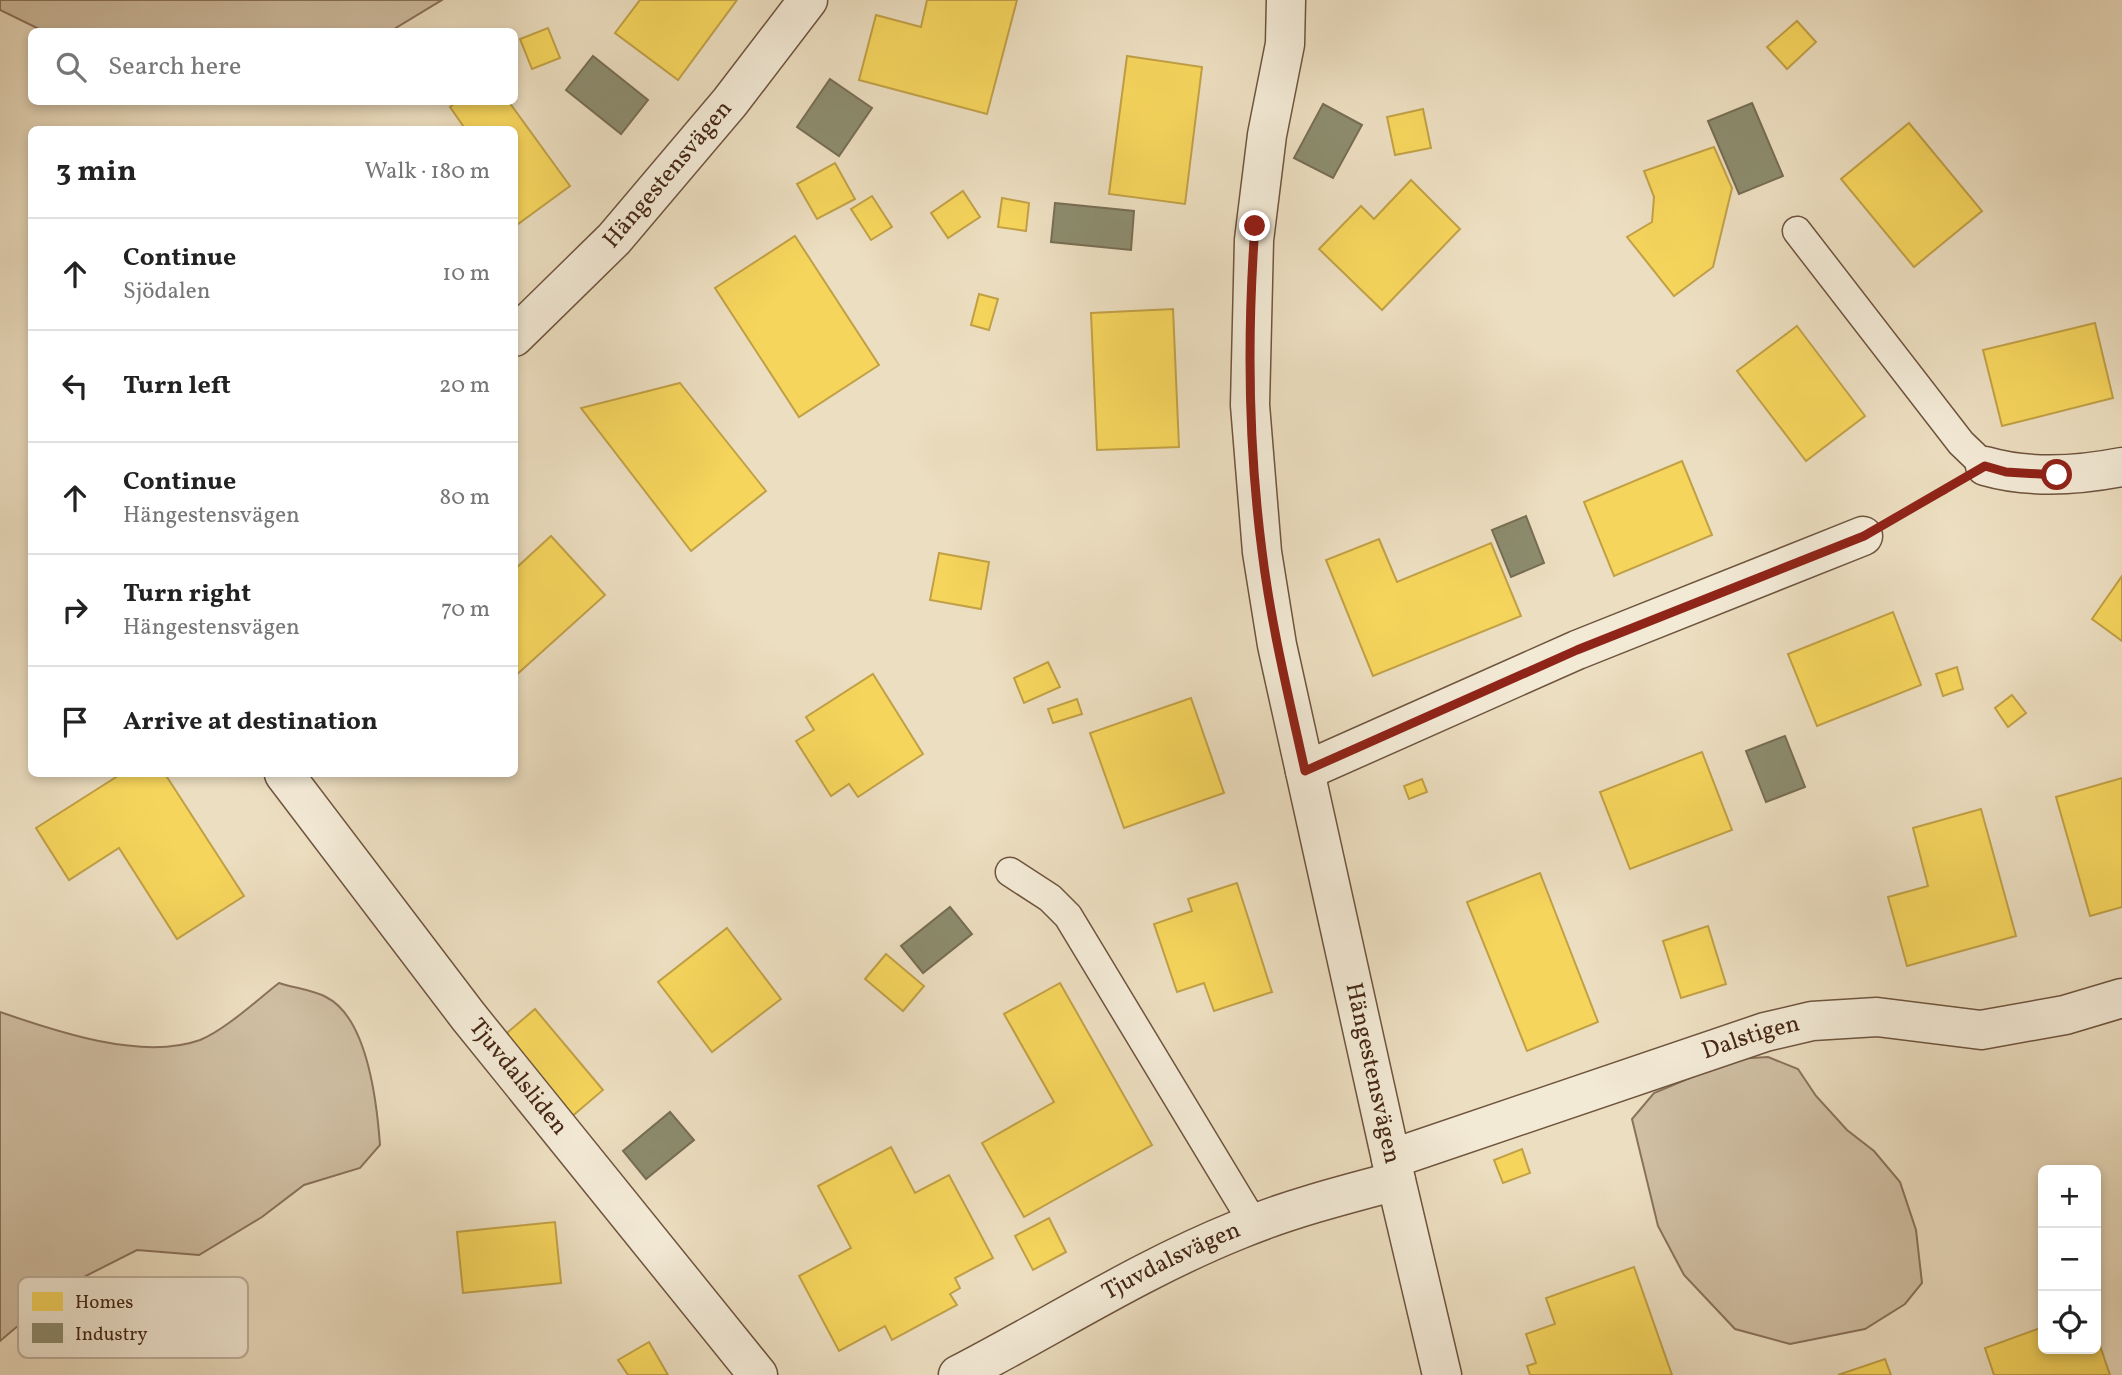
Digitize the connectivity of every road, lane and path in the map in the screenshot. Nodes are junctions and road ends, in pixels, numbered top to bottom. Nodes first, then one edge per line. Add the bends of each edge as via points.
1 (808, 0) edge
2 (1288, 3) edge
3 (1797, 231) dead end
4 (518, 333) edge
5 (1985, 466) junction
6 (2122, 467) edge
7 (1864, 536) joint
8 (1305, 771) junction
9 (286, 777) edge
10 (1010, 872) dead end
11 (2122, 998) edge
12 (1393, 1170) junction
13 (1254, 1224) junction
14 (758, 1375) edge
15 (958, 1375) edge
16 (1442, 1375) edge

1 - 4 street, Hängestensvägen via 730,102 614,239
2 - 8 street, Hängestensvägen via 1255,226 1250,405 1262,552
3 - 5 lane via 1961,443
5 - 6 street via 2057,475
5 - 7 path
7 - 8 street via 1577,650
8 - 12 street, Hängestensvägen
9 - 14 street, Tjuvdalsliden via 468,1016
10 - 13 lane via 1068,916
11 - 12 street, Dalstigen via 2065,1015 1981,1030 1877,1017 1812,1021 1765,1032
12 - 13 street, Tjuvdalsvägen
12 - 16 street, Hängestensvägen
13 - 15 street, Tjuvdalsvägen via 1167,1263

